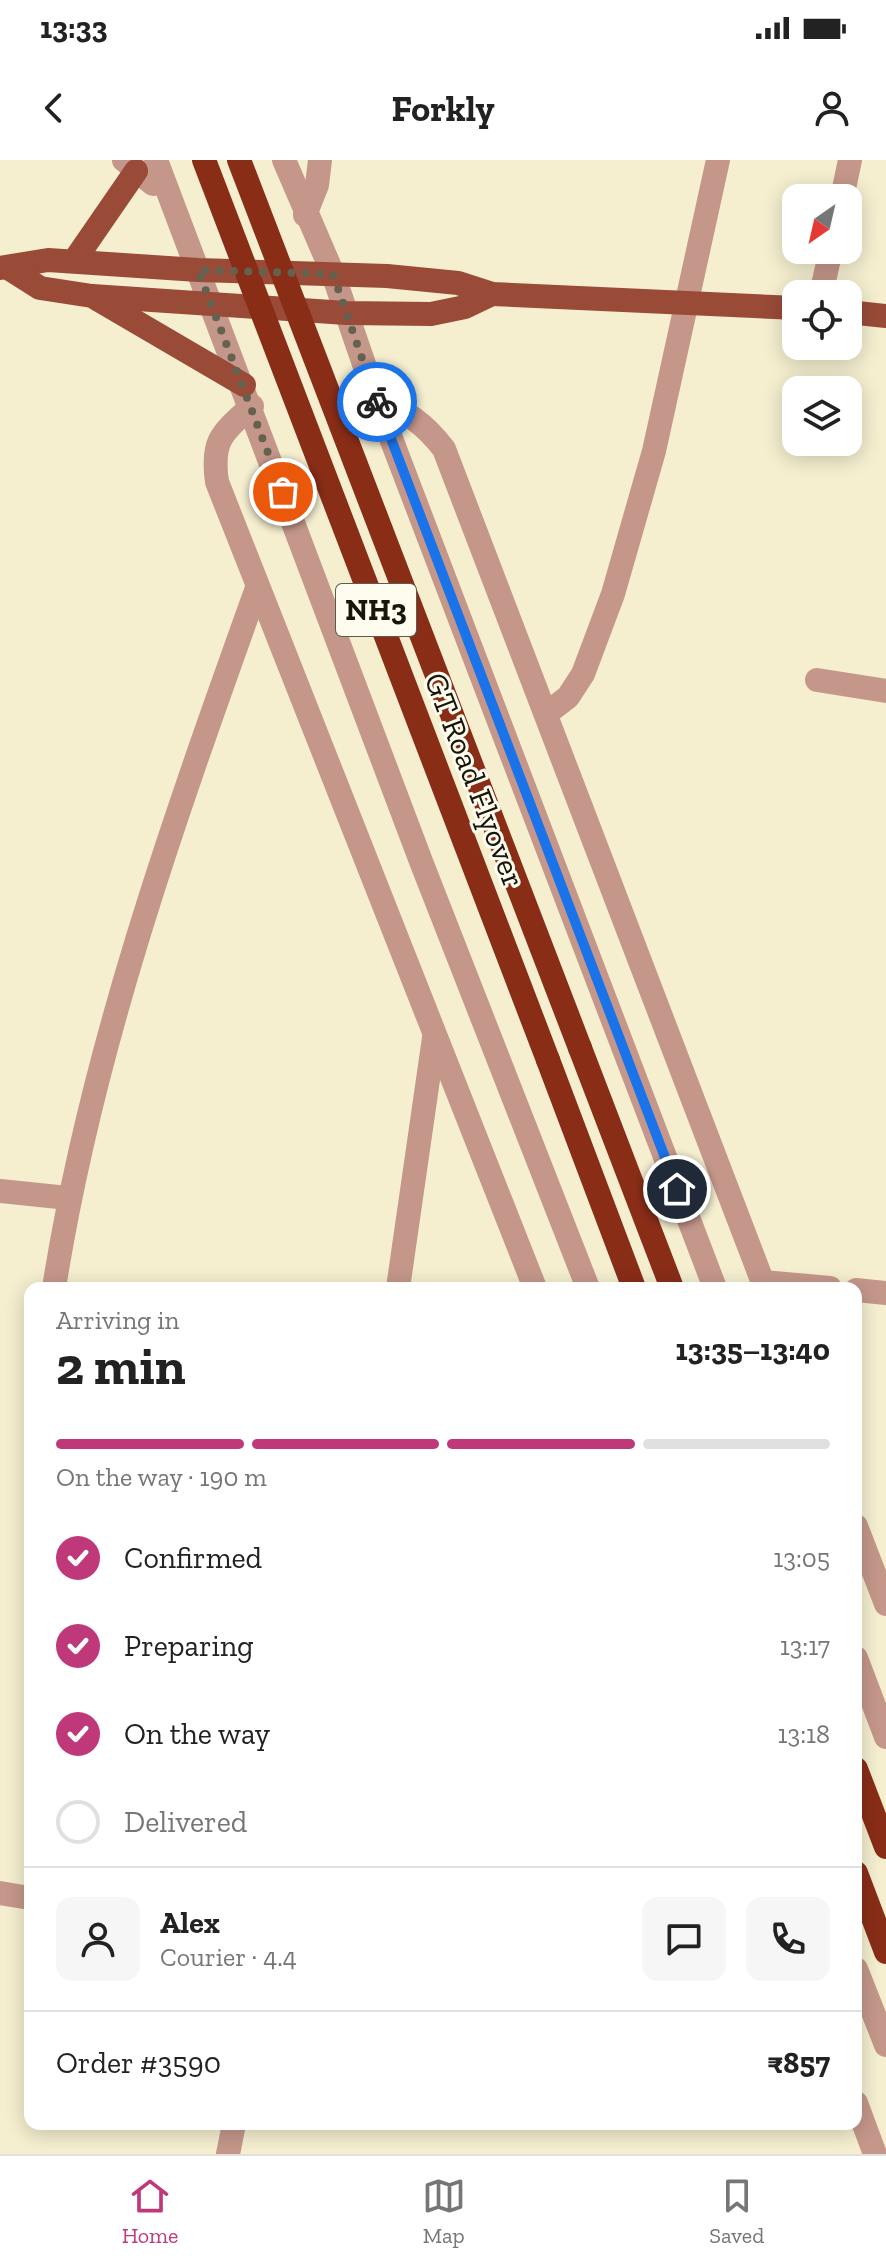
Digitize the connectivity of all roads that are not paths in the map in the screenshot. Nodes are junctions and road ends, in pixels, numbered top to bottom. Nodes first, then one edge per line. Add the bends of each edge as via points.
1 (204, 160) edge
2 (239, 160) edge
3 (284, 160) edge
4 (320, 160) edge
5 (718, 160) edge
6 (850, 160) edge
7 (139, 164) edge
8 (845, 184) edge
9 (305, 215) junction
10 (74, 261) junction
11 (5, 268) edge
12 (198, 270) junction
13 (333, 274) junction
14 (492, 294) junction
15 (92, 296) junction
16 (685, 303) junction
17 (212, 304) junction
18 (782, 307) edge
19 (346, 313) junction
20 (862, 313) edge
21 (886, 316) edge
22 (248, 396) junction
23 (376, 399) junction
24 (257, 588) junction
25 (817, 680) dead end
26 (886, 691) edge
27 (546, 714) junction
28 (434, 1035) junction
29 (0, 1191) edge
30 (68, 1198) junction
31 (55, 1282) edge
32 (399, 1282) edge
33 (533, 1282) edge
34 (586, 1282) edge
35 (632, 1282) edge
36 (670, 1282) edge
37 (713, 1282) edge
38 (763, 1282) edge
39 (862, 1291) edge
40 (886, 1293) edge
41 (862, 1542) edge
42 (886, 1604) edge
43 (862, 1674) edge
44 (886, 1737) edge
45 (862, 1785) edge
46 (886, 1847) edge
47 (862, 1889) edge
48 (0, 1893) edge
49 (24, 1897) edge
50 (886, 1952) edge
51 (862, 1984) edge
52 (886, 2045) edge
53 (862, 2119) edge
54 (233, 2130) edge
55 (228, 2154) edge
56 (875, 2154) edge

1 - 35 highway, GT Road Flyover / NH3, bridge
2 - 36 highway, GT Road Flyover / NH3, bridge
3 - 9 street
4 - 9 street
5 - 16 street
6 - 8 street
7 - 10 main road
7 - 12 street via 171,198
9 - 13 street
10 - 11 main road
10 - 12 main road
11 - 15 main road via 40,288
12 - 13 main road
12 - 17 street
13 - 14 main road via 433,280
13 - 19 street
14 - 16 main road
14 - 19 main road via 431,314
15 - 17 main road
15 - 22 main road
16 - 18 main road
16 - 27 street via 654,451 597,640 568,697
17 - 19 main road
17 - 22 street
19 - 23 street
20 - 21 main road
22 - 24 street via 220,435 214,459 217,482
22 - 34 street via 422,864
23 - 27 street via 426,426 444,449
23 - 37 street
24 - 28 street
24 - 30 street via 141,924
25 - 26 street
27 - 38 street
28 - 32 street
28 - 33 street
29 - 30 street
30 - 31 street
39 - 40 street
41 - 42 street
43 - 44 street
45 - 46 highway
47 - 50 highway
48 - 49 street
51 - 52 street
53 - 56 street
54 - 55 street

